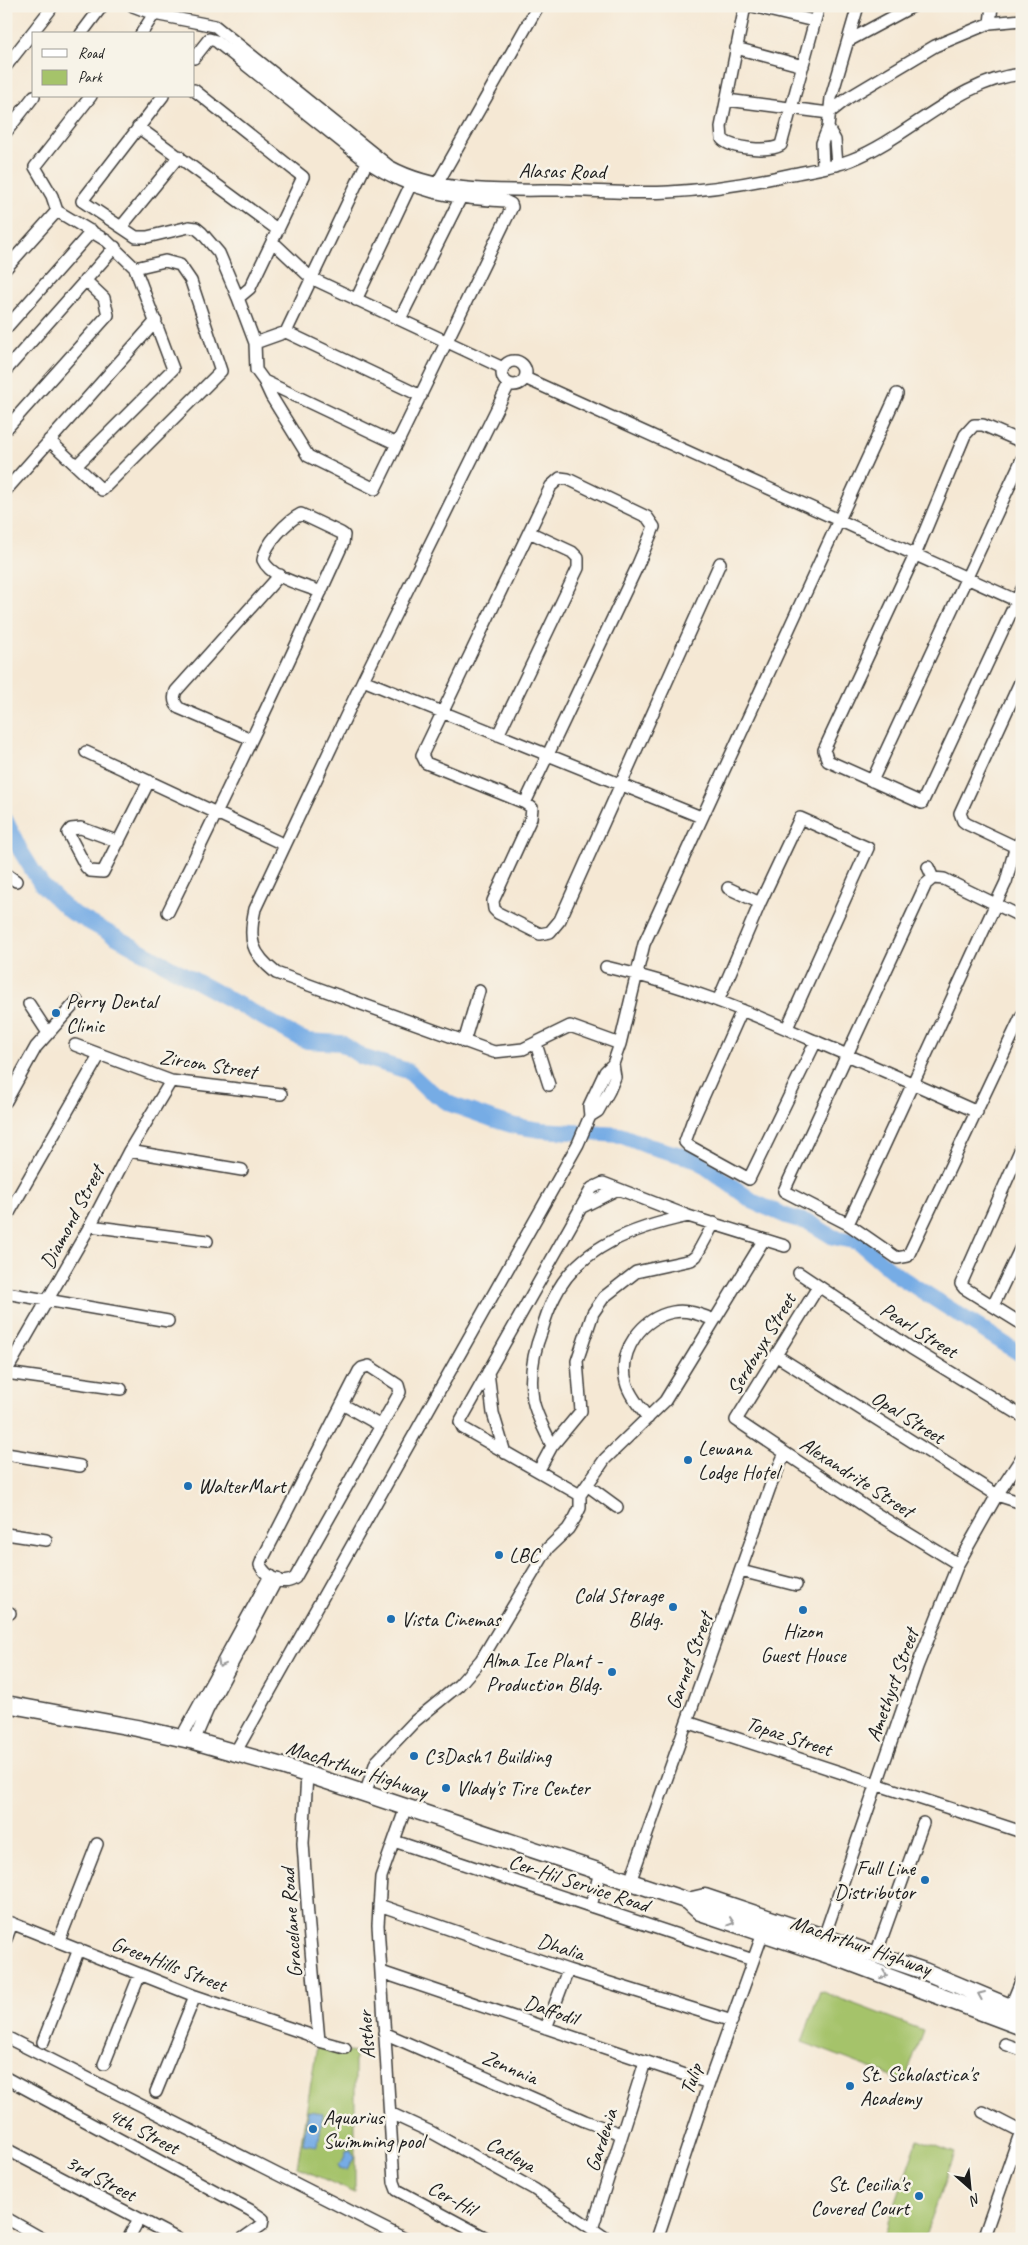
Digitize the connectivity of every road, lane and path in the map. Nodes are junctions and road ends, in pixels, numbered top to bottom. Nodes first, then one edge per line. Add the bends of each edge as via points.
1 (49, 6) edge
2 (102, 6) edge
3 (133, 6) edge
4 (538, 6) edge
5 (745, 6) edge
6 (752, 6) edge
7 (819, 6) edge
8 (858, 6) edge
9 (913, 6) edge
10 (992, 6) edge
11 (154, 14) junction
12 (1022, 20) edge
13 (814, 22) junction
14 (990, 23) junction
15 (33, 32) edge
16 (82, 32) edge
17 (141, 32) edge
18 (32, 33) edge
19 (848, 41) junction
20 (736, 48) junction
21 (195, 57) edge
22 (6, 66) edge
23 (803, 66) junction
24 (1022, 74) edge
25 (195, 91) edge
26 (32, 98) edge
27 (89, 98) edge
28 (161, 98) edge
29 (727, 100) junction
30 (792, 109) junction
31 (829, 113) junction
32 (138, 127) junction
33 (828, 128) junction
34 (6, 132) edge
35 (179, 156) junction
36 (367, 162) junction
37 (837, 164) junction
38 (824, 167) junction
39 (437, 184) junction
40 (410, 186) junction
41 (460, 199) junction
42 (57, 210) junction
43 (122, 227) junction
44 (278, 230) junction
45 (92, 231) junction
46 (273, 242) junction
47 (115, 247) junction
48 (6, 268) edge
49 (135, 268) junction
50 (311, 278) junction
51 (86, 280) junction
52 (238, 298) junction
53 (356, 300) junction
54 (400, 319) junction
55 (156, 321) junction
56 (6, 328) edge
57 (286, 332) junction
58 (447, 341) junction
59 (255, 343) junction
60 (504, 368) junction
61 (6, 370) edge
62 (525, 378) junction
63 (264, 381) junction
64 (509, 384) junction
65 (897, 394) dead end
66 (421, 396) junction
67 (6, 429) edge
68 (50, 440) junction
69 (1022, 442) edge
70 (397, 444) junction
71 (1022, 459) edge
72 (77, 464) junction
73 (6, 490) edge
74 (840, 520) junction
75 (529, 532) junction
76 (915, 555) junction
77 (720, 563) dead end
78 (280, 575) junction
79 (966, 578) junction
80 (1022, 590) edge
81 (321, 592) junction
82 (1019, 602) edge
83 (1022, 678) edge
84 (363, 680) junction
85 (442, 713) junction
86 (498, 735) junction
87 (251, 739) junction
88 (86, 752) dead end
89 (548, 755) junction
90 (149, 781) junction
91 (872, 781) junction
92 (620, 785) junction
93 (526, 803) junction
94 (217, 812) junction
95 (701, 817) junction
96 (119, 842) junction
97 (285, 845) junction
98 (1020, 846) edge
99 (928, 866) dead end
100 (6, 874) edge
101 (933, 878) junction
102 (16, 881) dead end
103 (728, 888) dead end
104 (760, 903) junction
105 (995, 904) junction
106 (168, 912) dead end
107 (1022, 917) edge
108 (606, 967) dead end
109 (636, 974) junction
110 (479, 991) dead end
111 (77, 1001) dead end
112 (718, 1001) junction
113 (29, 1004) dead end
114 (742, 1010) junction
115 (1022, 1015) edge
116 (787, 1028) junction
117 (48, 1033) junction
118 (816, 1041) junction
119 (464, 1042) junction
120 (536, 1044) junction
121 (620, 1044) junction
122 (75, 1045) dead end
123 (848, 1055) junction
124 (99, 1056) junction
125 (171, 1081) junction
126 (913, 1083) junction
127 (550, 1086) dead end
128 (281, 1094) dead end
129 (6, 1101) edge
130 (977, 1112) junction
131 (1022, 1146) edge
132 (129, 1150) junction
133 (242, 1170) dead end
134 (688, 1216) junction
135 (6, 1218) edge
136 (714, 1223) junction
137 (848, 1224) junction
138 (90, 1226) junction
139 (207, 1241) dead end
140 (764, 1241) junction
141 (1022, 1245) edge
142 (785, 1246) dead end
143 (799, 1273) dead end
144 (536, 1285) junction
145 (818, 1287) junction
146 (6, 1294) edge
147 (554, 1296) junction
148 (48, 1300) junction
149 (993, 1306) junction
150 (714, 1320) junction
151 (168, 1321) dead end
152 (1022, 1324) edge
153 (777, 1356) junction
154 (6, 1372) edge
155 (488, 1372) junction
156 (121, 1390) dead end
157 (342, 1404) junction
158 (1022, 1416) edge
159 (648, 1418) junction
160 (736, 1420) joint
161 (380, 1426) junction
162 (552, 1446) junction
163 (505, 1453) junction
164 (785, 1453) junction
165 (6, 1454) edge
166 (1022, 1457) edge
167 (80, 1466) dead end
168 (539, 1470) junction
169 (587, 1485) junction
170 (580, 1495) junction
171 (997, 1495) junction
172 (1022, 1503) edge
173 (617, 1507) dead end
174 (6, 1534) edge
175 (46, 1540) dead end
176 (958, 1564) junction
177 (741, 1571) junction
178 (274, 1578) junction
179 (796, 1585) dead end
180 (6, 1704) edge
181 (687, 1722) junction
182 (187, 1740) junction
183 (235, 1753) junction
184 (307, 1774) junction
185 (876, 1785) junction
186 (364, 1794) junction
187 (406, 1807) junction
188 (923, 1823) dead end
189 (1022, 1832) edge
190 (394, 1841) junction
191 (97, 1844) dead end
192 (600, 1872) junction
193 (630, 1882) junction
194 (688, 1901) junction
195 (379, 1906) junction
196 (591, 1906) junction
197 (9, 1922) edge
198 (763, 1933) junction
199 (824, 1937) junction
200 (6, 1938) edge
201 (59, 1942) junction
202 (79, 1949) junction
203 (876, 1954) junction
204 (753, 1960) junction
205 (568, 1970) junction
206 (381, 1972) junction
207 (140, 1974) junction
208 (1022, 1979) edge
209 (1019, 1992) edge
210 (196, 1996) junction
211 (1016, 2010) edge
212 (732, 2021) junction
213 (546, 2028) junction
214 (1022, 2028) edge
215 (384, 2033) junction
216 (6, 2037) edge
217 (43, 2042) dead end
218 (319, 2042) junction
219 (1005, 2044) dead end
220 (345, 2048) dead end
221 (1022, 2050) edge
222 (646, 2062) junction
223 (104, 2064) dead end
224 (6, 2078) edge
225 (709, 2083) junction
226 (156, 2092) dead end
227 (390, 2112) junction
228 (982, 2112) dead end
229 (1021, 2132) edge
230 (621, 2134) junction
231 (6, 2149) edge
232 (397, 2190) joint
233 (6, 2218) edge
234 (138, 2219) junction
235 (592, 2229) junction
236 (44, 2239) edge
237 (128, 2239) edge
238 (178, 2239) edge
239 (242, 2239) edge
240 (405, 2239) edge
241 (488, 2239) edge
242 (607, 2239) edge
243 (657, 2239) edge
244 (983, 2239) edge

1 - 15 street via 50,10
2 - 16 street
3 - 11 street, Alasas Road
4 - 39 street
5 - 20 street
6 - 13 street
7 - 13 street
8 - 19 street
9 - 19 street
10 - 14 street
11 - 17 street
11 - 39 street, Alasas Road via 214,26 389,166 405,175
12 - 14 street
13 - 23 street
14 - 31 street via 936,46 848,98
18 - 22 street
19 - 31 street
20 - 23 street
20 - 29 street
21 - 36 street via 209,39 216,41
23 - 30 street
24 - 37 street, Alasas Road via 981,84 867,153
25 - 44 street via 303,177
26 - 34 street
27 - 42 street via 35,167
28 - 32 street
29 - 30 street
29 - 30 street via 721,127 722,139 735,147 776,148 782,145
30 - 31 street
31 - 33 street
32 - 35 street
32 - 43 street via 82,201
33 - 37 street via 835,140
33 - 38 street via 822,143
35 - 43 street
35 - 44 street
36 - 40 street
36 - 50 street
37 - 38 street, Alasas Road
38 - 39 street, Alasas Road via 732,185 668,192 517,190
40 - 41 street
40 - 53 street
41 - 54 street
41 - 58 street via 505,202 512,207
42 - 45 street
42 - 48 street
43 - 52 street via 136,237 196,228 218,253
44 - 46 street
45 - 47 street
45 - 56 street
46 - 50 street
46 - 52 street via 250,288
47 - 49 street
47 - 51 street
49 - 55 street
49 - 72 street via 165,261 180,265 190,281 221,371 102,490
50 - 53 street
50 - 57 street
51 - 61 street
51 - 67 street via 104,298 108,315
52 - 59 street
53 - 54 street
54 - 58 street
55 - 68 street
55 - 72 street via 173,369
57 - 59 street
57 - 66 street
58 - 60 street
58 - 66 street
59 - 63 street via 256,370
60 - 62 street via 511,361 522,363
60 - 64 street via 503,377
62 - 64 street via 516,385
62 - 74 street
63 - 70 street
63 - 70 street via 308,456 319,463 375,489
64 - 84 street
65 - 74 street
66 - 70 street
68 - 72 street
68 - 73 street
69 - 76 street via 983,424 970,428
71 - 79 street
74 - 76 street
74 - 95 street
75 - 85 street
75 - 86 street via 572,552 578,558 578,568
75 - 89 street via 551,486 564,477 647,517 654,528
76 - 79 street
76 - 91 street via 824,750 831,764
77 - 92 street
78 - 81 street
78 - 81 street via 268,568 263,560 264,554 291,521 301,514 308,516 344,535
78 - 87 street via 173,696 179,708
79 - 82 street
79 - 91 street
80 - 82 street
81 - 87 street
82 - 91 street via 922,803
83 - 98 street via 960,813 967,824
84 - 85 street
84 - 97 street
85 - 86 street
85 - 93 street via 422,755 425,762
86 - 89 street
87 - 94 street
88 - 90 street
89 - 92 street
89 - 93 street
90 - 94 street
90 - 96 street
92 - 93 street via 556,928 545,934 498,913 493,905 533,812
92 - 95 street
94 - 97 street
94 - 106 street
95 - 109 street via 644,944
96 - 96 street via 103,872 94,872 86,867 68,833 71,829 81,828
97 - 119 street via 255,909 251,928 252,947 264,963 293,979
98 - 105 street via 1014,852 1006,882
99 - 101 street
100 - 102 street
101 - 105 street
101 - 123 street via 926,884
103 - 104 street
104 - 112 street
104 - 116 street via 800,818 868,848
105 - 107 street
105 - 126 street
108 - 109 street
109 - 112 street
109 - 121 street via 630,1012
110 - 119 street
111 - 117 street
112 - 114 street
113 - 117 street
114 - 116 street
114 - 118 street via 685,1142 750,1179
115 - 130 street
116 - 118 street
117 - 129 street via 36,1047
118 - 123 street
119 - 120 street via 494,1052
120 - 121 street via 570,1026
120 - 127 street
121 - 183 street via 613,1064 615,1077 609,1091 588,1121
122 - 124 street, Zircon Street
123 - 126 street
123 - 137 street via 784,1190
124 - 125 street, Zircon Street
124 - 135 street
125 - 128 street, Zircon Street
125 - 132 street, Diamond Street
126 - 130 street
126 - 137 street
130 - 137 street via 908,1256 897,1258
131 - 149 street via 961,1281 964,1288
132 - 133 street
132 - 138 street, Diamond Street
134 - 136 street
134 - 144 street via 603,1183 598,1184 592,1188
134 - 147 street via 631,1231 591,1254
136 - 140 street
136 - 162 street via 691,1260 636,1272 616,1286 598,1305 577,1361 581,1411
138 - 139 street
138 - 148 street, Diamond Street
140 - 142 street
140 - 150 street
141 - 149 street
143 - 145 street, Pearl Street
144 - 147 street
144 - 155 street
145 - 153 street, Serdonyx Street
145 - 158 street, Pearl Street
146 - 148 street
147 - 162 street via 532,1366 534,1402
148 - 151 street
148 - 154 street, Diamond Street
149 - 152 street
150 - 159 street via 665,1401
150 - 159 street via 674,1311 655,1318 635,1336 627,1354 626,1382
153 - 160 street, Serdonyx Street
153 - 171 street, Opal Street
154 - 156 street
155 - 163 street via 493,1413
155 - 163 street via 460,1422 463,1428
157 - 161 street
157 - 161 street via 359,1371 369,1366 400,1387
157 - 178 street via 260,1565
159 - 169 street via 605,1459
160 - 164 street, Alexandrite Street
161 - 178 street via 295,1578 290,1582
162 - 168 street
163 - 168 street
164 - 176 street, Alexandrite Street
164 - 177 street, Garnet Street
165 - 167 street
166 - 171 street, Amethyst Street
168 - 170 street
169 - 170 street
169 - 173 street
170 - 186 street via 580,1508 575,1518 548,1548 481,1660 459,1685 415,1721 376,1762
171 - 172 street, Opal Street
171 - 176 street, Amethyst Street
174 - 175 street
176 - 185 street, Amethyst Street via 917,1667
177 - 179 street
177 - 181 street, Garnet Street
178 - 182 street
180 - 182 highway, MacArthur Highway via 95,1719
181 - 185 street, Topaz Street
181 - 193 street, Garnet Street
182 - 183 highway, MacArthur Highway
183 - 184 highway, MacArthur Highway
184 - 186 highway, MacArthur Highway
184 - 218 street, Gracelane Road via 304,1843
185 - 189 street, Topaz Street
185 - 199 street, Amethyst Street
186 - 187 highway, MacArthur Highway
187 - 190 street, Asther
187 - 192 highway, MacArthur Highway
188 - 203 street
190 - 195 street, Asther via 381,1877
190 - 196 street, Cer-Hil Service Road
191 - 201 street
192 - 193 highway, MacArthur Highway
192 - 196 street
193 - 194 highway, MacArthur Highway
194 -> 198 highway, MacArthur Highway via 700,1912
194 - 199 highway, MacArthur Highway via 705,1897
195 - 205 street, Dhalia
195 - 206 street, Asther
196 - 204 street, Cer-Hil Service Road
197 - 200 street
197 - 201 street, GreenHills Street
198 - 204 street, Tulip
198 -> 214 highway, MacArthur Highway via 885,1975
199 - 203 highway, MacArthur Highway
201 - 202 street, GreenHills Street
202 - 207 street, GreenHills Street
202 - 217 street
211 -> 203 highway, MacArthur Highway
204 - 212 street, Tulip
205 - 212 street, Dhalia
205 - 213 street
206 - 213 street, Daffodil
206 - 215 street, Asther
207 - 210 street, GreenHills Street
207 - 223 street
208 - 209 street
209 - 211 street
210 - 218 street, GreenHills Street via 307,2034
210 - 226 street
212 - 225 street, Tulip
213 - 222 street, Daffodil
215 - 227 street, Asther
215 - 230 street, Zennnia
216 - 240 street
218 - 220 street
219 - 221 street
222 - 225 street, Daffodil
222 - 230 street, Gardenia
224 - 239 street, 4th Street via 263,2219 262,2225
225 - 243 street, Tulip
227 - 232 street, Asther
227 - 235 street, Catleya via 534,2189
228 - 229 street
229 - 244 street
230 - 235 street, Gardenia
231 - 234 street, 3rd Street
232 - 241 street, Cer-Hil
233 - 236 street
234 - 237 street
234 - 238 street, 3rd Street
235 - 242 street, Catleya

